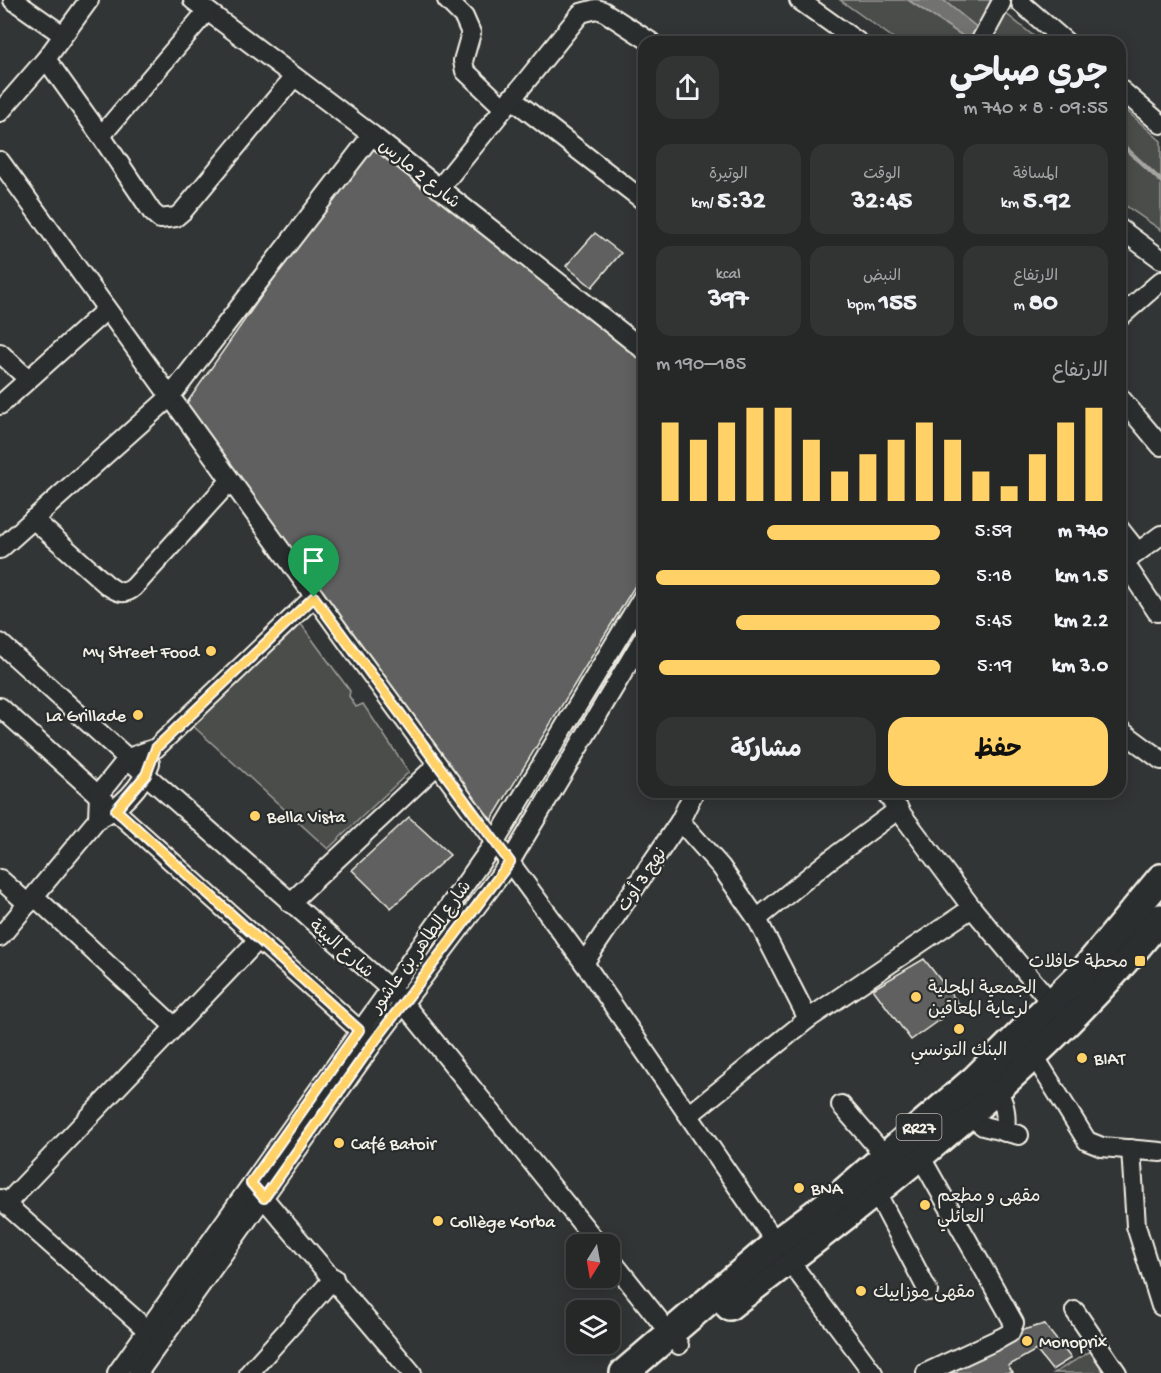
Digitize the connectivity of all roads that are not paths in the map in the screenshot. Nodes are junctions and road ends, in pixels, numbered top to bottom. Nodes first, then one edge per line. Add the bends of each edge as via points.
1 (13, 0) edge
2 (89, 0) edge
3 (447, 0) edge
4 (799, 0) edge
5 (1022, 1) edge
6 (1000, 4) edge
7 (200, 5) edge
8 (63, 35) junction
9 (642, 36) edge
10 (845, 36) edge
11 (983, 36) edge
12 (1060, 36) edge
13 (46, 59) junction
14 (294, 77) junction
15 (1126, 94) edge
16 (508, 103) junction
17 (0, 112) edge
18 (1161, 124) edge
19 (372, 135) junction
20 (101, 136) junction
21 (0, 161) edge
22 (439, 189) junction
23 (638, 197) edge
24 (1126, 233) edge
25 (1161, 259) edge
26 (1161, 281) edge
27 (106, 310) junction
28 (1126, 312) edge
29 (638, 345) edge
30 (0, 352) edge
31 (28, 379) junction
32 (170, 398) junction
33 (1126, 404) edge
34 (0, 405) edge
35 (1161, 446) edge
36 (230, 481) junction
37 (33, 519) junction
38 (1161, 535) edge
39 (0, 549) edge
40 (1127, 560) edge
41 (314, 597) junction
42 (638, 605) edge
43 (1157, 612) dead end
44 (0, 643) edge
45 (638, 647) edge
46 (0, 707) edge
47 (1126, 734) edge
48 (156, 748) junction
49 (128, 758) junction
50 (1161, 760) edge
51 (437, 765) junction
52 (146, 775) junction
53 (99, 794) junction
54 (691, 798) edge
55 (890, 798) edge
56 (899, 809) junction
57 (116, 810) junction
58 (98, 819) junction
59 (680, 821) junction
60 (495, 842) junction
61 (510, 862) junction
62 (1161, 878) edge
63 (0, 879) edge
64 (32, 900) junction
65 (290, 903) junction
66 (972, 908) junction
67 (1161, 918) edge
68 (758, 919) junction
69 (0, 937) edge
70 (258, 940) junction
71 (584, 963) junction
72 (390, 989) junction
73 (404, 1004) junction
74 (1053, 1005) junction
75 (808, 1019) junction
76 (175, 1027) junction
77 (359, 1030) junction
78 (374, 1042) junction
79 (1033, 1054) junction
80 (996, 1088) junction
81 (842, 1105) dead end
82 (967, 1114) junction
83 (689, 1115) junction
84 (1131, 1149) junction
85 (1161, 1152) edge
86 (919, 1154) junction
87 (885, 1156) junction
88 (251, 1183) junction
89 (875, 1190) junction
90 (264, 1198) junction
91 (3, 1202) edge
92 (590, 1234) edge
93 (782, 1251) junction
94 (620, 1271) edge
95 (334, 1278) junction
96 (928, 1292) dead end
97 (1161, 1306) edge
98 (1075, 1311) dead end
99 (146, 1330) junction
100 (675, 1339) junction
101 (160, 1342) junction
102 (402, 1370) edge
103 (117, 1373) edge
104 (138, 1373) edge
105 (249, 1373) edge
106 (624, 1373) edge
107 (646, 1373) edge
108 (873, 1373) edge
109 (926, 1373) edge
110 (1117, 1373) edge

1 - 8 street
2 - 8 street
3 - 16 street via 464,17 471,33 463,61 465,71
4 - 10 street
5 - 6 street via 1013,7
5 - 12 street
6 - 11 street
7 - 14 street, شارع 2 مارس
7 - 20 street
8 - 13 street
9 - 16 street via 603,11 581,14
13 - 17 street
13 - 20 street
14 - 19 street, شارع 2 مارس
14 - 20 street via 176,218 160,219 152,212
15 - 18 street
16 - 22 street
16 - 23 street
19 - 22 street, شارع 2 مارس
19 - 32 street
21 - 27 street
22 - 29 street, شارع 2 مارس
24 - 25 street
26 - 28 street
27 - 31 street
27 - 32 street
30 - 31 street
31 - 34 street
32 - 36 street
32 - 37 street
33 - 35 street
36 - 37 street via 124,593 107,585
36 - 41 street
37 - 39 street
38 - 40 street
40 - 43 street
41 - 48 street
41 - 51 street
42 - 60 street, شارع الطاهر بن عاشور
44 - 49 street, شارع البيئة
45 - 61 street, شارع الطاهر بن عاشور
46 - 53 street
47 - 50 street
48 - 49 street
48 - 52 street
49 - 52 street, شارع البيئة
49 - 53 street
51 - 60 street
51 - 65 street
52 - 57 street
52 - 65 street, شارع البيئة
53 - 57 street
53 - 58 street
54 - 59 street, نهج 3 أوت
55 - 56 street
56 - 66 street
56 - 68 street
57 - 58 street
57 - 70 street
58 - 64 street
59 - 68 street via 721,867
59 - 71 street, نهج 3 أوت
60 - 61 street
60 - 72 street, شارع الطاهر بن عاشور
61 - 71 street
61 - 73 street, شارع الطاهر بن عاشور
62 - 74 highway, RR27
63 - 64 street
64 - 69 street
64 - 76 street
65 - 72 street, شارع البيئة
66 - 74 street
66 - 75 street
67 - 79 highway, RR27 via 1100,989
68 - 75 street
70 - 76 street
70 - 77 street
71 - 83 street
72 - 73 street, شارع البيئة
72 - 77 street, شارع الطاهر بن عاشور
73 - 78 street, شارع الطاهر بن عاشور
73 - 92 street, شارع البيئة
74 - 87 highway, RR27
75 - 83 street
76 - 91 street
77 - 78 street
77 - 88 street, شارع الطاهر بن عاشور
78 - 90 street, شارع الطاهر بن عاشور
79 - 80 highway, RR27
79 - 84 street via 1087,1142
80 - 82 highway, RR27
80 - 82 street via 1005,1104 1012,1133 983,1126
81 - 87 street
82 - 86 highway, RR27
83 - 93 street
84 - 85 street
84 - 97 street via 1136,1226
86 - 89 highway, RR27
86 - 109 street via 1014,1323 1010,1333
87 - 93 highway, RR27
88 - 90 street
88 - 99 street, شارع الطاهر بن عاشور
89 - 93 highway, RR27
89 - 96 street
90 - 95 street
90 - 101 street, شارع الطاهر بن عاشور
91 - 99 street
93 - 100 highway, RR27
93 - 108 street
94 - 100 street
95 - 102 street
95 - 105 street
98 - 110 street
99 - 101 street
99 - 103 street, شارع الطاهر بن عاشور
100 - 106 highway, RR27
100 - 107 highway, RR27
101 - 104 street, شارع الطاهر بن عاشور

